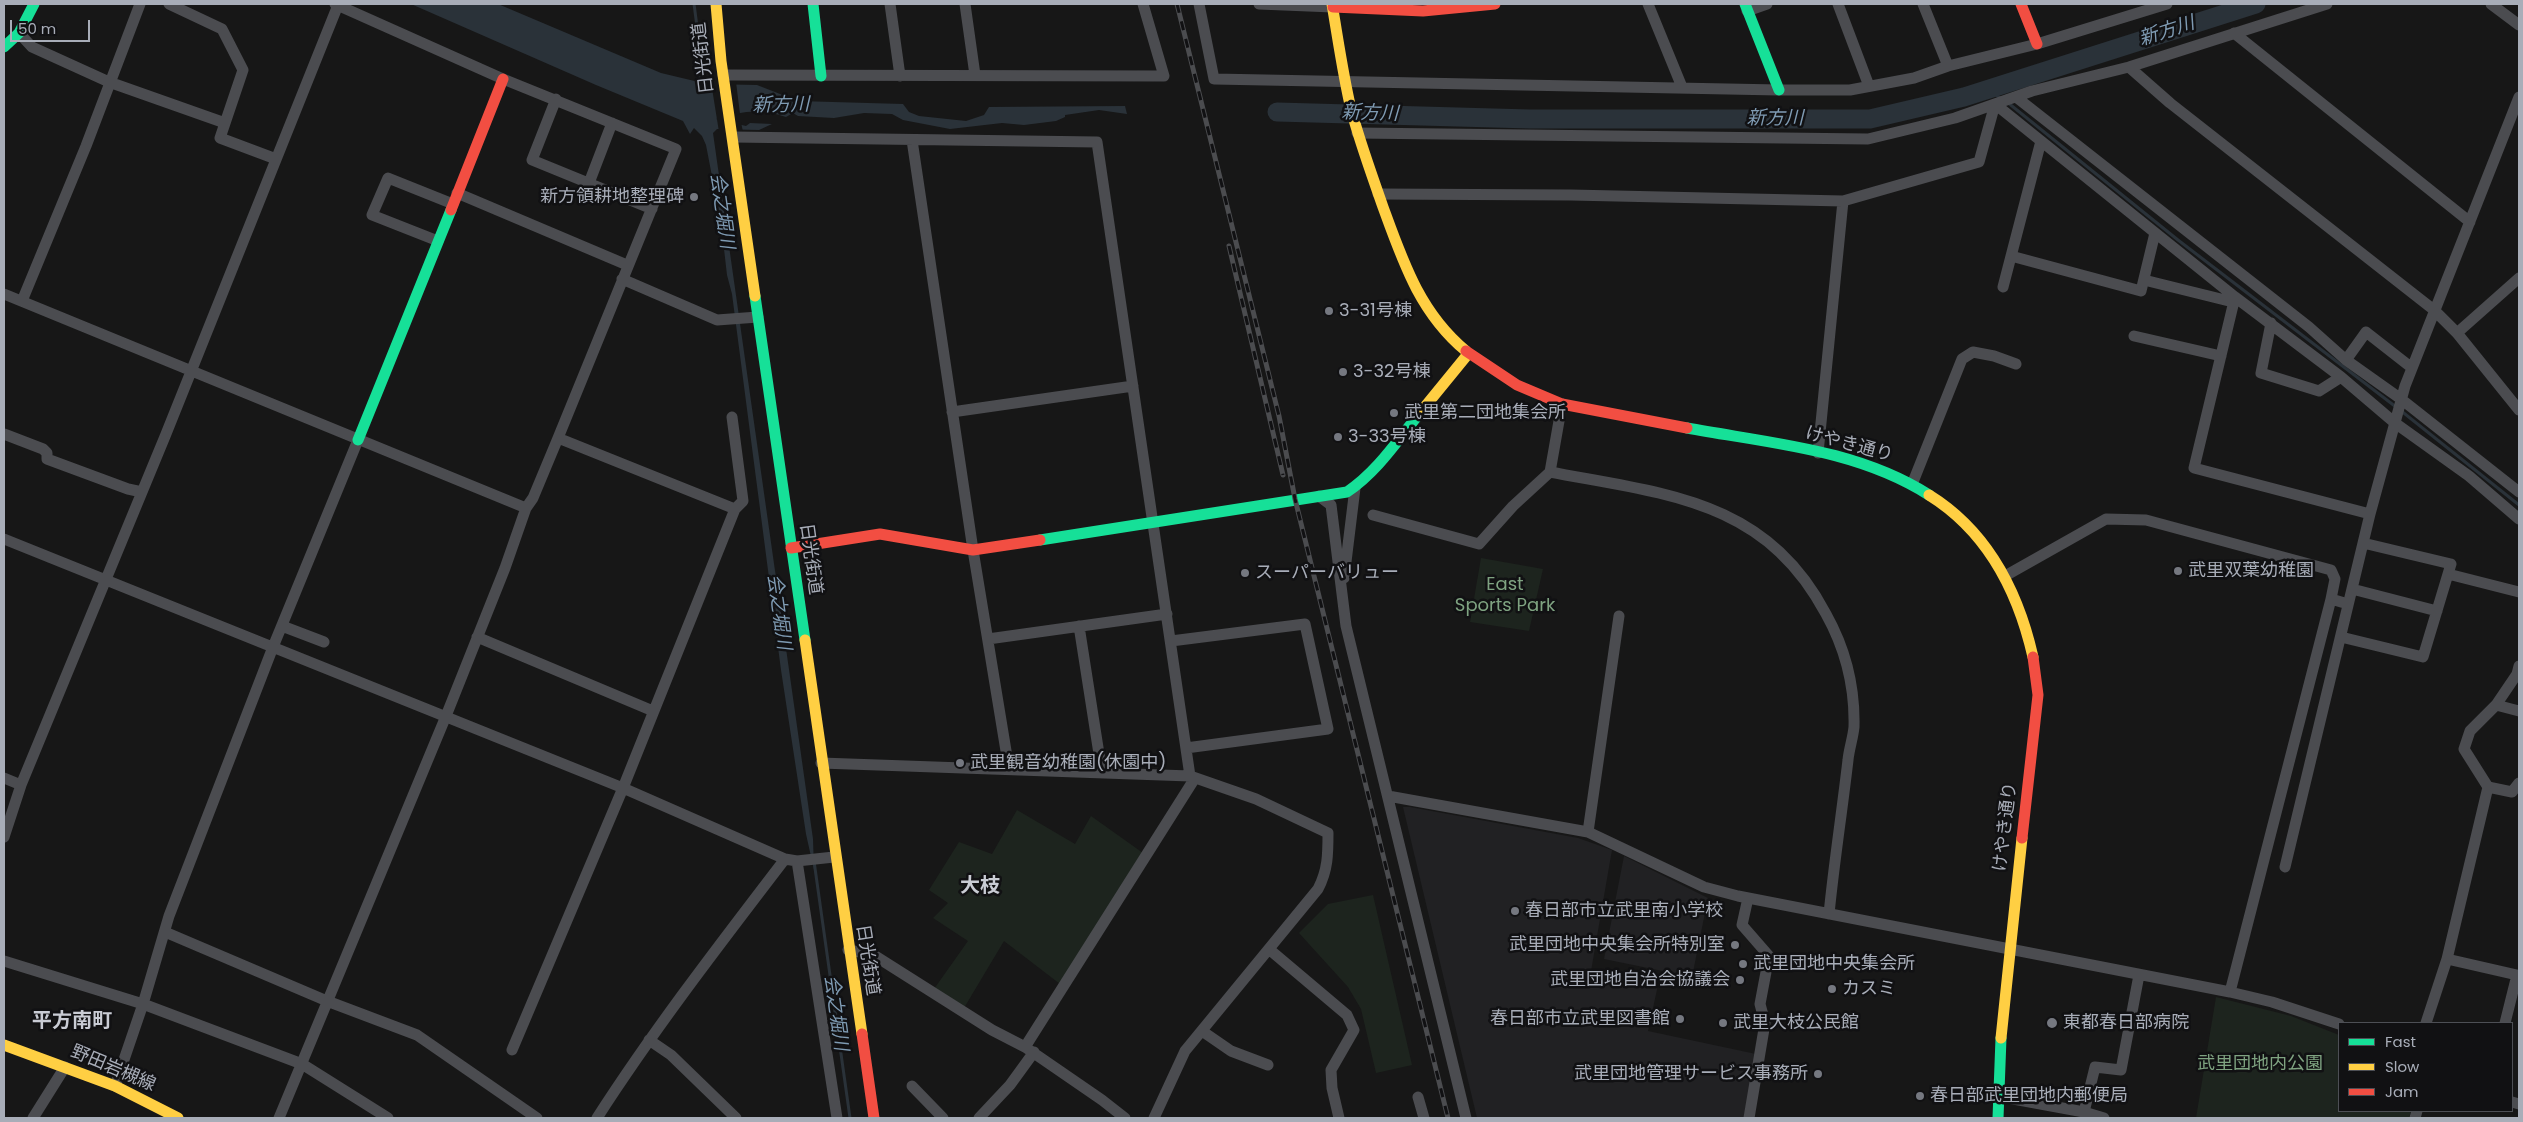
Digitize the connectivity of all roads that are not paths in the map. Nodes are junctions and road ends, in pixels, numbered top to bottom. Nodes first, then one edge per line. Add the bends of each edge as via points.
1 (34, 4) edge
2 (140, 4) edge
3 (169, 4) edge
4 (337, 4) edge
5 (716, 4) edge
6 (813, 4) edge
7 (890, 4) edge
8 (965, 4) edge
9 (1143, 4) edge
10 (1199, 4) edge
11 (1259, 4) edge
12 (1495, 4) edge
13 (1648, 4) edge
14 (1767, 4) edge
15 (1838, 4) edge
16 (1924, 4) edge
17 (2021, 4) edge
18 (2167, 4) edge
19 (2327, 4) edge
20 (2490, 4) edge
21 (1332, 6) edge
22 (1422, 7) edge
23 (1746, 7) edge
24 (2519, 25) edge
25 (19, 33) junction
26 (2234, 33) junction
27 (2037, 44) junction
28 (4, 47) edge
29 (1948, 66) junction
30 (2129, 67) junction
31 (975, 75) junction
32 (821, 76) junction
33 (900, 76) junction
34 (723, 77) junction
35 (503, 78) junction
36 (1345, 80) junction
37 (109, 82) junction
38 (1869, 86) junction
39 (1682, 87) junction
40 (1779, 90) junction
41 (2016, 97) junction
42 (2519, 97) edge
43 (556, 99) junction
44 (1995, 104) junction
45 (225, 123) junction
46 (612, 123) junction
47 (1356, 129) junction
48 (733, 135) junction
49 (912, 140) junction
50 (2041, 141) junction
51 (276, 159) junction
52 (590, 183) junction
53 (457, 193) junction
54 (1378, 194) junction
55 (1843, 201) junction
56 (452, 204) junction
57 (652, 209) junction
58 (2470, 222) junction
59 (2155, 232) junction
60 (438, 241) junction
61 (2011, 256) junction
62 (627, 265) junction
63 (2519, 278) edge
64 (622, 279) junction
65 (2144, 280) junction
66 (2003, 287) dead end
67 (4, 294) edge
68 (2234, 299) junction
69 (22, 301) junction
70 (2434, 310) junction
71 (758, 317) junction
72 (2271, 323) junction
73 (2457, 333) junction
74 (2134, 336) dead end
75 (1468, 354) junction
76 (2221, 356) junction
77 (2346, 360) junction
78 (2016, 364) dead end
79 (2412, 368) junction
80 (191, 370) junction
81 (2341, 377) junction
82 (1133, 386) junction
83 (2401, 399) junction
84 (1562, 404) junction
85 (2519, 410) edge
86 (952, 412) junction
87 (732, 417) dead end
88 (2395, 423) junction
89 (4, 434) edge
90 (558, 438) junction
91 (358, 440) junction
92 (1818, 453) junction
93 (1550, 472) junction
94 (1912, 482) junction
95 (1355, 488) junction
96 (142, 492) junction
97 (2519, 492) edge
98 (1319, 496) junction
99 (526, 508) junction
100 (735, 509) junction
101 (2370, 514) junction
102 (1373, 515) dead end
103 (2519, 517) edge
104 (1153, 523) junction
105 (4, 539) edge
106 (2363, 543) junction
107 (791, 548) junction
108 (973, 550) junction
109 (2448, 574) junction
110 (2005, 576) junction
111 (105, 579) junction
112 (2352, 589) junction
113 (2519, 592) edge
114 (1342, 598) junction
115 (2331, 599) junction
116 (2348, 604) junction
117 (2437, 611) junction
118 (1167, 614) junction
119 (1619, 616) dead end
120 (282, 626) junction
121 (1079, 626) junction
122 (477, 637) junction
123 (2341, 637) junction
124 (988, 639) junction
125 (1171, 641) junction
126 (324, 642) dead end
127 (273, 647) junction
128 (2519, 666) edge
129 (2496, 705) junction
130 (653, 711) junction
131 (2519, 711) edge
132 (446, 716) junction
133 (1186, 748) junction
134 (821, 763) junction
135 (1009, 769) junction
136 (1102, 773) junction
137 (1193, 777) junction
138 (4, 778) edge
139 (2519, 783) edge
140 (21, 785) junction
141 (2488, 787) junction
142 (623, 788) junction
143 (1388, 796) junction
144 (1588, 832) junction
145 (4, 837) edge
146 (834, 857) junction
147 (785, 859) junction
148 (799, 861) junction
149 (2285, 867) dead end
150 (1748, 898) junction
151 (1829, 914) junction
152 (165, 932) junction
153 (848, 950) junction
154 (1270, 950) junction
155 (2012, 950) junction
156 (2447, 959) junction
157 (4, 961) edge
158 (2139, 975) junction
159 (2230, 992) junction
160 (328, 1001) junction
161 (143, 1004) junction
162 (2426, 1022) edge
163 (2505, 1022) edge
164 (2338, 1024) edge
165 (1202, 1031) junction
166 (649, 1040) junction
167 (4, 1045) edge
168 (512, 1050) dead end
169 (1029, 1050) junction
170 (302, 1064) junction
171 (1268, 1064) dead end
172 (65, 1067) junction
173 (115, 1086) junction
174 (912, 1086) dead end
175 (1997, 1096) junction
176 (1418, 1097) dead end
177 (2084, 1112) junction
178 (33, 1118) edge
179 (178, 1118) edge
180 (279, 1118) edge
181 (388, 1118) edge
182 (537, 1118) edge
183 (597, 1118) edge
184 (736, 1118) edge
185 (837, 1118) edge
186 (874, 1118) edge
187 (943, 1118) edge
188 (979, 1118) edge
189 (1125, 1118) edge
190 (1154, 1118) edge
191 (1339, 1118) edge
192 (1424, 1118) edge
193 (1466, 1118) edge
194 (1749, 1118) edge
195 (1998, 1118) edge
196 (2104, 1118) edge

1 - 25 main road
2 - 37 street
3 - 45 street via 222,30 243,70
4 - 35 street
4 - 51 street
5 - 34 main road, 日光街道
6 - 32 main road
7 - 33 street
8 - 31 street
9 - 31 street via 1164,76
10 - 36 street via 1214,78
11 - 21 street
12 - 22 main road
13 - 39 street
14 - 23 street
15 - 38 street
16 - 29 street
17 - 27 main road
18 - 27 street
19 - 26 street
20 - 24 street
21 - 22 main road
21 - 36 main road, けやき通り
23 - 40 main road
25 - 28 main road
25 - 37 street via 32,47
26 - 30 street
26 - 58 street
27 - 29 street
29 - 38 street via 1914,78
30 - 41 street
30 - 70 street via 2170,103
31 - 33 street
32 - 33 street
32 - 34 street
34 - 48 main road, 日光街道
35 - 43 street
35 - 53 main road
36 - 39 street
36 - 47 main road, けやき通り
37 - 45 street
37 - 69 street
38 - 40 street via 1850,90
39 - 40 street
41 - 44 street
41 - 77 street via 2310,327
42 - 58 street
43 - 46 street
43 - 52 street via 532,160
44 - 47 street via 1955,118 1868,139
44 - 50 street
44 - 55 street via 1979,162
45 - 51 street via 220,138
46 - 52 street
46 - 57 street via 676,149
47 - 54 main road, けやき通り
48 - 49 street
48 - 71 main road, 日光街道
49 - 82 street via 1097,142
49 - 86 street
50 - 59 street
50 - 61 street
51 - 80 street
52 - 57 street
53 - 56 main road
53 - 62 street
54 - 55 street
54 - 75 main road, けやき通り via 1413,285 1429,311
55 - 92 street
56 - 60 main road
56 - 60 street via 388,178 372,215
57 - 62 street
58 - 70 street
59 - 65 street
59 - 68 street
60 - 91 main road
61 - 65 street via 2142,291
61 - 66 street
62 - 64 street
63 - 73 street
64 - 71 street via 717,320
64 - 90 street
65 - 68 street
67 - 69 street
68 - 72 street
68 - 76 street
69 - 80 street
70 - 73 street
70 - 79 street
71 - 107 main road, 日光街道
72 - 81 street
72 - 81 street via 2261,373 2319,391
73 - 85 street
74 - 76 street
75 - 84 main road, けやき通り via 1498,376 1530,393
75 - 95 main road via 1376,468
76 - 101 street via 2194,468
77 - 79 street via 2366,332
77 - 83 street
78 - 94 street via 1974,352 1962,359
79 - 83 street
80 - 91 street
80 - 96 street
81 - 88 street
82 - 86 street
82 - 104 street
83 - 88 street
83 - 97 street
84 - 92 main road, けやき通り
84 - 93 street
86 - 108 street
87 - 100 street via 743,491 743,501
88 - 101 street
88 - 103 street
89 - 96 street via 43,450 47,459
90 - 99 street
90 - 100 street
91 - 99 street
91 - 120 street
92 - 94 main road, けやき通り via 1874,467
93 - 102 street via 1479,544
93 - 151 street via 1672,495 1712,508 1750,527 1778,550 1814,591 1840,640 1851,686 1854,726
94 - 110 main road, けやき通り via 1933,495 1970,527
95 - 98 main road
95 - 114 street
96 - 111 street
98 - 104 main road
98 - 114 street via 1331,506
99 - 122 street
100 - 130 street
101 - 106 street
104 - 108 main road
104 - 118 street
105 - 111 street
106 - 109 street via 2451,564
106 - 112 street
107 - 108 main road via 880,534
107 - 134 main road, 日光街道
108 - 124 street
109 - 113 street
109 - 117 street
110 - 115 street via 2106,519 2146,520 2331,570 2335,580
110 - 155 main road, けやき通り via 2031,643 2038,695 2013,915
111 - 127 street
111 - 140 street
112 - 116 street
112 - 117 street
114 - 143 street
115 - 116 street
115 - 159 street
116 - 123 street
117 - 123 street via 2424,657
118 - 121 street
118 - 125 street
119 - 144 street
120 - 126 street
120 - 127 street
121 - 124 street
121 - 136 street
122 - 130 street
122 - 132 street
123 - 149 street
124 - 135 street
125 - 133 street
125 - 133 street via 1305,624 1328,729
127 - 132 street
127 - 152 street
128 - 129 street
129 - 131 street
129 - 141 street via 2470,731 2464,749
130 - 142 street
132 - 142 street
132 - 160 street
133 - 137 street
134 - 135 street
134 - 146 main road, 日光街道
135 - 136 street
136 - 137 street
137 - 154 street via 1256,800 1328,833 1325,876
137 - 169 street
138 - 140 street
139 - 141 street via 2512,792
140 - 145 street
141 - 156 street
142 - 147 street
142 - 168 street
143 - 144 street
143 - 193 street
144 - 150 street via 1704,887
146 - 148 street
146 - 153 main road, 日光街道
147 - 148 street
147 - 166 street
148 - 185 street
150 - 151 street
150 - 194 street via 1742,925 1769,956 1760,1004 1765,1023
151 - 155 street
152 - 160 street
152 - 161 street
153 - 169 street via 872,954
153 - 186 main road, 日光街道
154 - 165 street
154 - 191 street via 1347,1015 1354,1030 1331,1070
155 - 158 street
155 - 175 main road, けやき通り
156 - 162 street
156 - 163 street via 2517,975
157 - 161 street
158 - 159 street
158 - 177 street via 2121,1070 2095,1067
159 - 164 street
160 - 170 street
160 - 182 street via 417,1035
161 - 170 street
161 - 173 street
165 - 171 street via 1231,1051
165 - 190 street via 1185,1051
166 - 183 street
166 - 184 street via 671,1055
167 - 172 main road, 野田岩槻線
169 - 188 street via 1010,1085
169 - 189 street
170 - 180 street
170 - 181 street
172 - 173 main road, 野田岩槻線
172 - 178 street
173 - 179 main road, 野田岩槻線
174 - 187 street
175 - 177 street
175 - 195 main road, けやき通り
176 - 192 street
177 - 196 street

